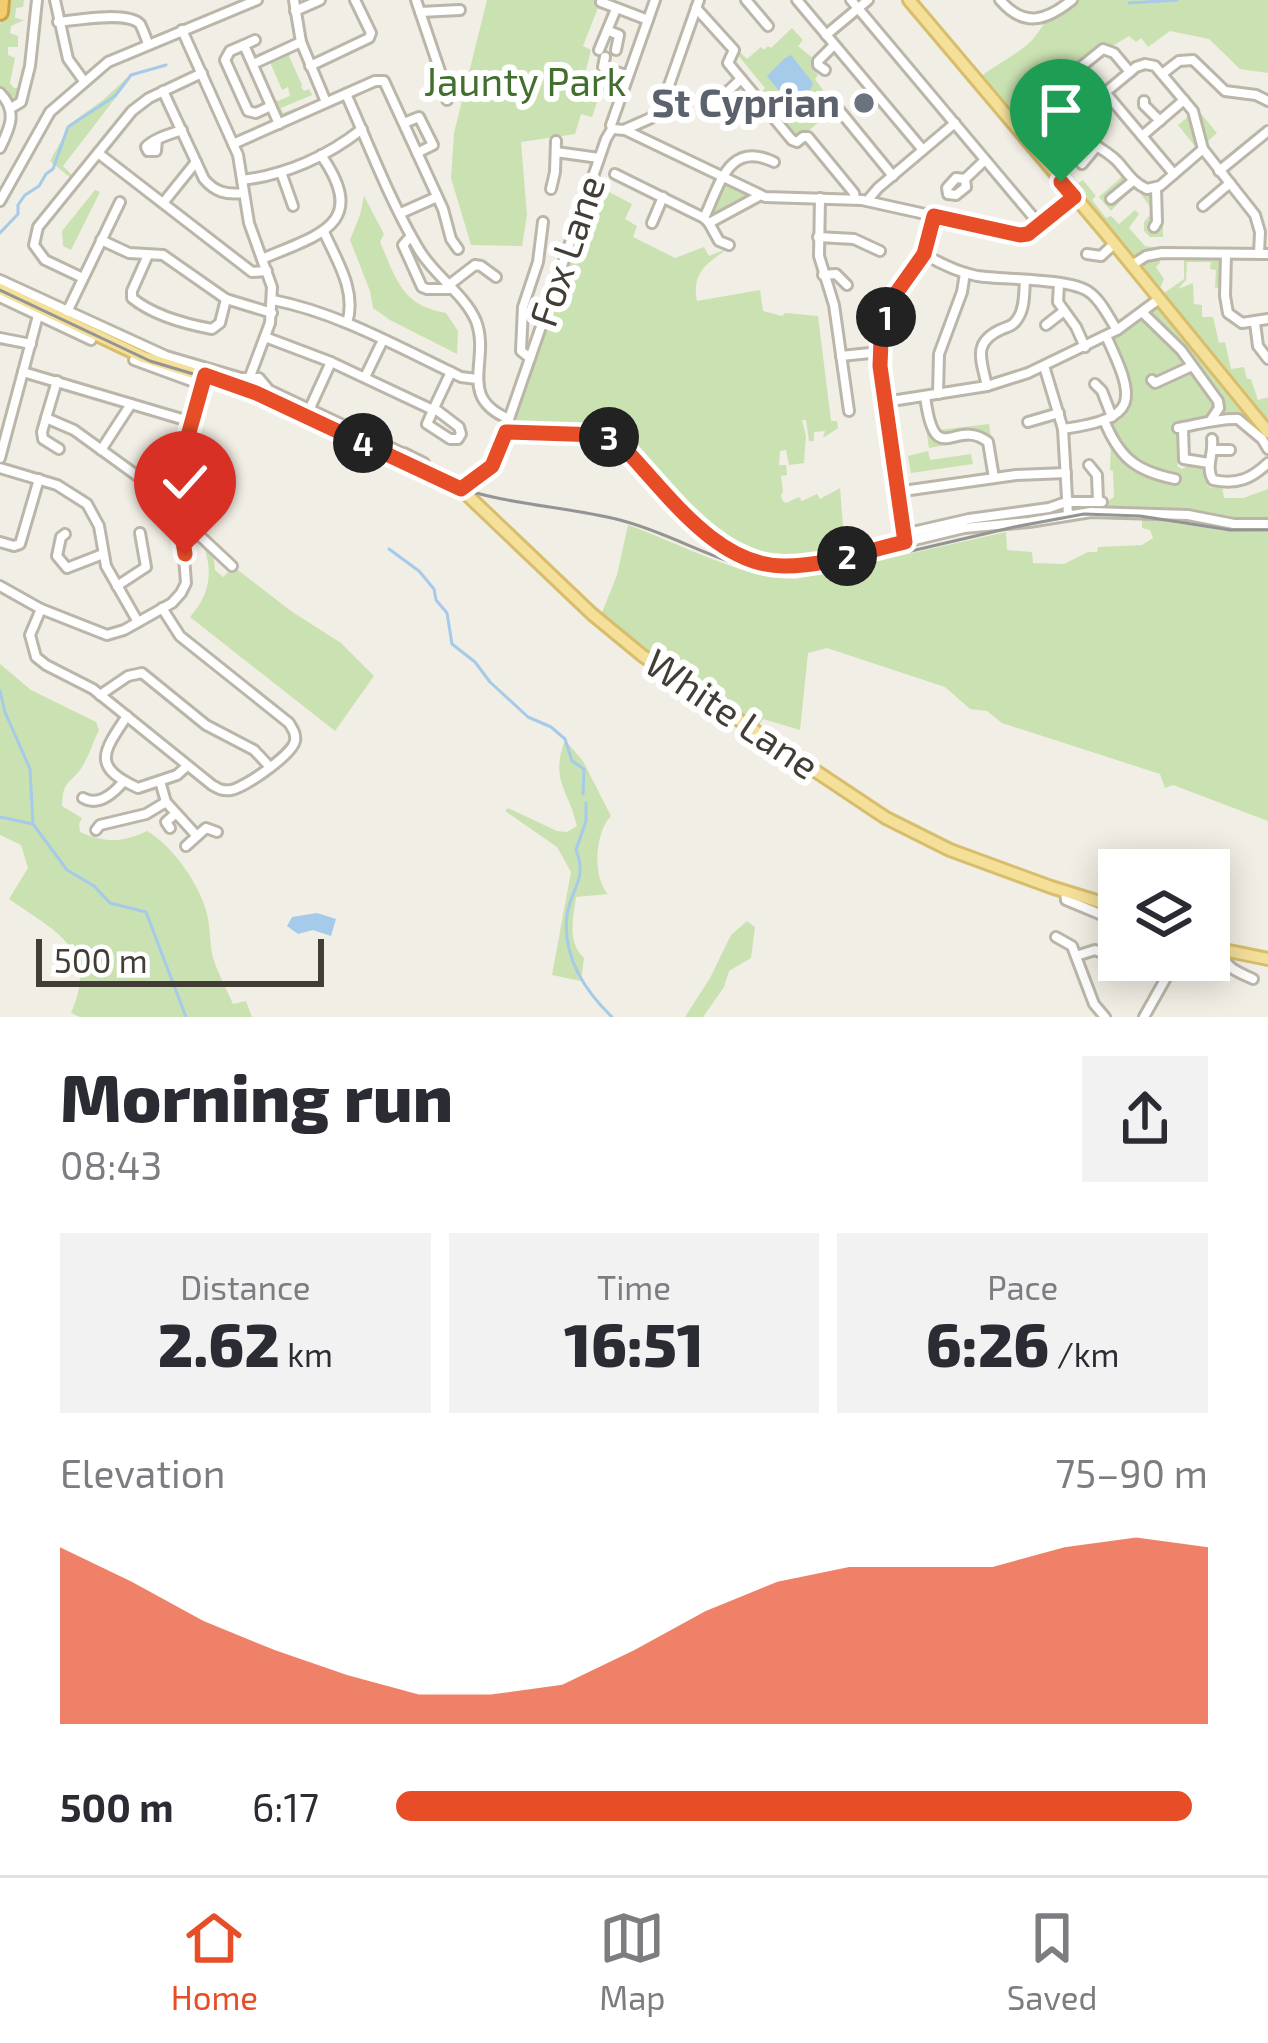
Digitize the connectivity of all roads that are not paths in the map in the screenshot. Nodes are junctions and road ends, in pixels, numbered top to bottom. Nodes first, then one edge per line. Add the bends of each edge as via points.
1 (1, 0) edge
2 (37, 0) edge
3 (55, 0) edge
4 (256, 0) edge
5 (320, 0) edge
6 (356, 0) edge
7 (416, 0) edge
8 (655, 0) edge
9 (746, 0) edge
10 (797, 0) edge
11 (868, 0) edge
12 (909, 0) edge
13 (1000, 0) edge
14 (1018, 0) edge
15 (1072, 0) edge
16 (602, 2) edge
17 (698, 4) edge
18 (854, 4) edge
19 (295, 6) edge
20 (616, 9) junction
21 (460, 10) dead end
22 (1008, 10) junction
23 (0, 12) edge
24 (420, 12) junction
25 (648, 20) junction
26 (58, 22) junction
27 (768, 26) dead end
28 (182, 30) junction
29 (609, 31) junction
30 (826, 35) junction
31 (255, 40) dead end
32 (301, 42) junction
33 (148, 44) junction
34 (244, 45) junction
35 (834, 45) junction
36 (616, 50) dead end
37 (253, 64) junction
38 (310, 66) junction
39 (607, 69) junction
40 (825, 70) dead end
41 (1130, 72) junction
42 (202, 73) junction
43 (1162, 74) junction
44 (628, 76) junction
45 (741, 79) junction
46 (84, 81) junction
47 (1062, 82) dead end
48 (600, 85) dead end
49 (163, 91) junction
50 (1105, 92) junction
51 (0, 93) edge
52 (346, 94) junction
53 (447, 100) dead end
54 (1144, 100) dead end
55 (1184, 100) junction
56 (1268, 101) edge
57 (326, 102) junction
58 (272, 106) junction
59 (11, 108) junction
60 (839, 110) dead end
61 (725, 116) dead end
62 (1160, 121) junction
63 (404, 123) junction
64 (279, 124) junction
65 (955, 124) junction
66 (1066, 125) junction
67 (362, 128) junction
68 (612, 129) junction
69 (182, 130) junction
70 (625, 130) junction
71 (1268, 131) edge
72 (1142, 136) junction
73 (1026, 139) junction
74 (157, 140) dead end
75 (556, 140) dead end
76 (233, 143) junction
77 (1097, 146) junction
78 (0, 148) edge
79 (1202, 149) junction
80 (922, 150) junction
81 (556, 152) junction
82 (98, 153) junction
83 (417, 153) junction
84 (321, 155) junction
85 (599, 158) junction
86 (985, 160) junction
87 (196, 162) junction
88 (774, 162) dead end
89 (1082, 164) dead end
90 (1219, 171) junction
91 (280, 172) junction
92 (615, 174) dead end
93 (1174, 174) junction
94 (893, 176) junction
95 (723, 178) junction
96 (965, 179) dead end
97 (242, 180) junction
98 (1133, 181) junction
99 (1230, 183) junction
100 (1156, 188) junction
101 (551, 189) dead end
102 (243, 193) junction
103 (760, 196) junction
104 (437, 197) junction
105 (663, 197) junction
106 (1074, 197) junction
107 (820, 198) junction
108 (855, 199) junction
109 (1111, 199) dead end
110 (0, 201) edge
111 (867, 201) junction
112 (120, 202) dead end
113 (163, 203) junction
114 (293, 206) dead end
115 (1203, 206) dead end
116 (401, 213) junction
117 (934, 216) junction
118 (706, 221) junction
119 (543, 222) dead end
120 (652, 223) dead end
121 (1040, 225) junction
122 (1154, 227) dead end
123 (324, 232) junction
124 (412, 236) junction
125 (818, 237) junction
126 (101, 240) junction
127 (730, 244) dead end
128 (1114, 244) junction
129 (458, 249) dead end
130 (880, 251) dead end
131 (924, 254) junction
132 (1087, 254) dead end
133 (1226, 254) junction
134 (1264, 254) edge
135 (148, 255) junction
136 (262, 260) junction
137 (1132, 266) junction
138 (267, 271) junction
139 (965, 273) junction
140 (823, 276) junction
141 (496, 277) dead end
142 (82, 278) junction
143 (1025, 280) junction
144 (1059, 284) junction
145 (847, 285) dead end
146 (450, 287) junction
147 (0, 289) edge
148 (1159, 298) junction
149 (226, 299) junction
150 (273, 300) junction
151 (40, 311) junction
152 (1064, 311) junction
153 (272, 313) junction
154 (1143, 313) junction
155 (66, 315) junction
156 (1268, 319) edge
157 (1255, 322) junction
158 (347, 323) junction
159 (1046, 325) dead end
160 (1117, 330) junction
161 (1106, 336) junction
162 (265, 337) junction
163 (0, 338) edge
164 (91, 340) dead end
165 (383, 340) junction
166 (31, 344) junction
167 (1085, 347) junction
168 (880, 352) junction
169 (841, 356) junction
170 (530, 358) junction
171 (1268, 359) edge
172 (134, 360) dead end
173 (331, 362) junction
174 (1044, 366) junction
175 (1192, 366) junction
176 (23, 372) junction
177 (451, 372) junction
178 (365, 377) junction
179 (203, 380) junction
180 (477, 380) junction
181 (1152, 380) dead end
182 (57, 381) junction
183 (248, 384) junction
184 (1095, 384) dead end
185 (987, 386) junction
186 (938, 394) junction
187 (925, 396) junction
188 (885, 402) junction
189 (131, 404) junction
190 (310, 408) junction
191 (434, 409) junction
192 (849, 412) dead end
193 (0, 413) edge
194 (1060, 413) junction
195 (11, 416) junction
196 (46, 418) junction
197 (508, 419) junction
198 (1108, 419) junction
199 (1211, 420) junction
200 (192, 422) junction
201 (1028, 422) dead end
202 (1063, 429) junction
203 (506, 432) junction
204 (1268, 432) edge
205 (1212, 439) dead end
206 (59, 449) dead end
207 (1268, 449) edge
208 (101, 450) junction
209 (1213, 450) junction
210 (1230, 450) dead end
211 (402, 457) junction
212 (0, 458) edge
213 (424, 463) dead end
214 (1268, 463) edge
215 (1209, 464) junction
216 (1089, 465) dead end
217 (0, 468) edge
218 (1066, 473) junction
219 (994, 478) junction
220 (39, 479) junction
221 (1175, 479) dead end
222 (461, 489) junction
223 (896, 492) junction
224 (1066, 502) junction
225 (169, 504) junction
226 (1067, 515) junction
227 (1268, 524) edge
228 (903, 531) junction
229 (140, 533) dead end
230 (64, 534) dead end
231 (183, 536) junction
232 (0, 542) edge
233 (905, 542) junction
234 (103, 554) junction
235 (232, 566) dead end
236 (0, 586) edge
237 (117, 586) junction
238 (162, 608) junction
239 (41, 609) junction
240 (139, 622) junction
241 (100, 695) junction
242 (127, 716) junction
243 (187, 766) junction
244 (270, 767) junction
245 (124, 781) junction
246 (160, 782) junction
247 (83, 798) dead end
248 (166, 802) junction
249 (175, 814) junction
250 (170, 828) dead end
251 (96, 830) dead end
252 (218, 832) dead end
253 (197, 836) junction
254 (185, 845) dead end
255 (1065, 891) junction
256 (1098, 901) edge
257 (1098, 913) edge
258 (1056, 938) dead end
259 (1098, 951) edge
260 (1230, 952) edge
261 (1076, 956) junction
262 (1268, 959) edge
263 (1230, 967) edge
264 (1252, 979) dead end
265 (1164, 981) edge
266 (1105, 1017) edge
267 (1144, 1017) edge

1 - 23 highway
2 - 59 street via 30,66 21,102
3 - 26 street
4 - 28 street
5 - 19 street
6 - 38 street via 369,38
7 - 24 street
8 - 25 street, Fox Lane
9 - 27 street
10 - 30 street
11 - 18 street
12 - 73 main road
13 - 22 street
14 - 22 street
15 - 22 street via 1040,18
16 - 20 street
17 - 45 street via 734,50 727,61
17 - 70 street via 661,108
18 - 30 street
18 - 65 street
19 - 32 street
20 - 25 street
20 - 29 street
21 - 24 street
24 - 53 street
25 - 44 street, Fox Lane
26 - 33 street via 136,21
26 - 46 street
28 - 33 street
28 - 42 street
29 - 36 street via 618,34
29 - 39 street
30 - 35 street
31 - 34 street
32 - 37 street
32 - 38 street
33 - 46 street
34 - 37 street
34 - 58 street via 225,60 248,111
35 - 40 street via 818,61
35 - 80 street
37 - 58 street
38 - 57 street
39 - 44 street
39 - 48 street
41 - 43 street via 1145,64
41 - 47 street via 1103,49
41 - 50 street
42 - 49 street
42 - 76 street
43 - 55 street
43 - 56 street via 1189,59 1225,91
44 - 68 street, Fox Lane
45 - 61 street via 702,109 716,104
45 - 108 street via 791,140 808,137
46 - 110 street via 50,112
49 - 69 street
49 - 82 street via 132,111
50 - 66 street
50 - 72 street
51 - 59 street
52 - 57 street
52 - 63 street via 384,81
52 - 67 street
54 - 62 street
55 - 62 street
55 - 79 street
57 - 64 street
58 - 64 street
59 - 78 street
60 - 94 street
62 - 72 street
63 - 83 street
63 - 83 street via 419,117 433,145
64 - 76 street
65 - 80 street
65 - 86 street
66 - 73 street
66 - 77 street
67 - 84 street
67 - 116 street
68 - 70 street
68 - 85 street, Fox Lane
69 - 74 street
69 - 87 street
70 - 95 street
71 - 90 street
72 - 93 street
73 - 106 main road
75 - 81 street
76 - 97 street
77 - 89 street
77 - 98 street
79 - 90 street
79 - 93 street
80 - 94 street
81 - 85 street
81 - 101 street
82 - 113 street
82 - 142 street via 34,238 45,260
83 - 104 street
84 - 91 street
84 - 123 street via 341,200
85 - 170 street, Fox Lane
86 - 96 street
86 - 121 street
87 - 102 street via 212,188
87 - 113 street
88 - 95 street via 742,156
90 - 99 street
91 - 97 street
91 - 114 street
92 - 105 street
93 - 100 street
94 - 111 street
95 - 103 street
95 - 118 street
97 - 102 street
98 - 100 street
98 - 109 street
99 - 115 street
99 - 134 street via 1257,220
100 - 122 street
102 - 136 street
103 - 107 street
103 - 118 street
104 - 116 street
104 - 129 street
105 - 118 street
105 - 120 street
106 - 121 street
106 - 128 main road
107 - 108 street
107 - 125 street
108 - 111 street
111 - 117 street
112 - 126 street
113 - 138 street via 252,272
116 - 124 street
117 - 121 street via 1020,235
117 - 131 street
118 - 127 street
119 - 170 street via 522,315 520,352
123 - 136 street
123 - 158 street via 348,287
124 - 146 street
124 - 146 street via 403,245 422,287
125 - 130 street via 854,238
125 - 140 street
126 - 135 street
126 - 142 street
128 - 132 street via 1101,256
128 - 137 main road
131 - 139 street
131 - 168 street via 892,303
133 - 134 street
133 - 137 street via 1155,253
133 - 157 street via 1228,314
135 - 149 street via 163,255
135 - 149 street via 132,291 138,304 212,329
136 - 138 street
137 - 148 main road
138 - 150 street
139 - 143 street
139 - 186 street via 938,354
140 - 145 street via 836,274
140 - 169 street
141 - 146 street via 475,265
142 - 155 street
143 - 144 street
143 - 185 street via 1021,315 982,344
144 - 152 street
144 - 160 street via 1089,292
146 - 180 street via 478,330
147 - 151 main road, White Lane
147 - 155 street, White Lane
148 - 154 street
148 - 204 main road
149 - 153 street
150 - 153 street
150 - 158 street
151 - 155 main road, White Lane
151 - 164 street, White Lane
151 - 166 street
152 - 159 street
152 - 167 street
153 - 162 street
154 - 160 street
154 - 175 street
155 - 179 main road, White Lane
155 - 183 street, White Lane
156 - 157 street
157 - 171 street
158 - 165 street
160 - 161 street
161 - 167 street
161 - 198 street via 1126,397
162 - 173 street
162 - 183 street
163 - 166 street
165 - 177 street
165 - 178 street
166 - 176 street
167 - 174 street
168 - 169 street
168 - 188 street
169 - 192 street
170 - 197 street, Fox Lane
172 - 179 street, White Lane
173 - 178 street
173 - 190 street
174 - 185 street
174 - 194 street
175 - 181 street
175 - 199 street via 1220,404
176 - 182 street
176 - 195 street
177 - 180 street
177 - 191 street
178 - 191 street
179 - 183 main road, White Lane
179 - 200 street
180 - 197 street via 482,400
182 - 189 street
182 - 196 street
183 - 190 street, White Lane via 259,378
183 - 211 main road, White Lane
184 - 198 street
185 - 186 street
186 - 187 street
187 - 188 street
187 - 219 street via 938,437 986,440
188 - 223 street
189 - 200 street
189 - 208 street
190 - 211 street, White Lane
191 - 191 street via 428,426 458,439 460,427
193 - 195 street
194 - 201 street
194 - 202 street
195 - 212 street
196 - 206 street via 44,439
196 - 208 street
197 - 203 street, Fox Lane
198 - 202 street
198 - 221 street via 1125,458
199 - 207 street via 1238,419
199 - 215 street via 1180,428 1182,462
200 - 225 street
202 - 218 street
203 - 222 street, Fox Lane via 492,466
203 - 233 street via 610,437 701,530 767,565
205 - 209 street
208 - 225 street
209 - 210 street
209 - 215 street
211 - 213 street, White Lane
211 - 222 main road, White Lane
214 - 215 street via 1243,481 1224,482 1210,482
216 - 224 street via 1100,501
217 - 220 street
218 - 219 street
218 - 224 street
219 - 223 street
220 - 232 street via 20,544
220 - 234 street via 87,504
222 - 255 main road, White Lane via 647,659 886,818
223 - 228 street
224 - 226 street
224 - 228 street
225 - 231 street
226 - 227 street
226 - 233 street
228 - 233 street
229 - 237 street via 146,567
230 - 234 street via 57,556 67,568
231 - 235 street via 200,536
231 - 238 street via 186,583
234 - 237 street
236 - 239 street
237 - 240 street
238 - 240 street
238 - 244 street via 180,636 292,726 292,747
239 - 240 street via 101,634
239 - 241 street via 30,635 36,657
241 - 242 street
241 - 244 street via 142,673
242 - 243 street
242 - 245 street via 104,760
243 - 244 street via 227,790
243 - 246 street
245 - 246 street via 138,788
245 - 247 street via 101,800
246 - 248 street
248 - 249 street
248 - 251 street
249 - 250 street
249 - 253 street
252 - 253 street via 206,828
253 - 254 street
255 - 256 main road, White Lane
255 - 257 street via 1066,900
258 - 261 street
259 - 261 street
260 - 262 main road
261 - 266 street
263 - 264 street
265 - 267 street

